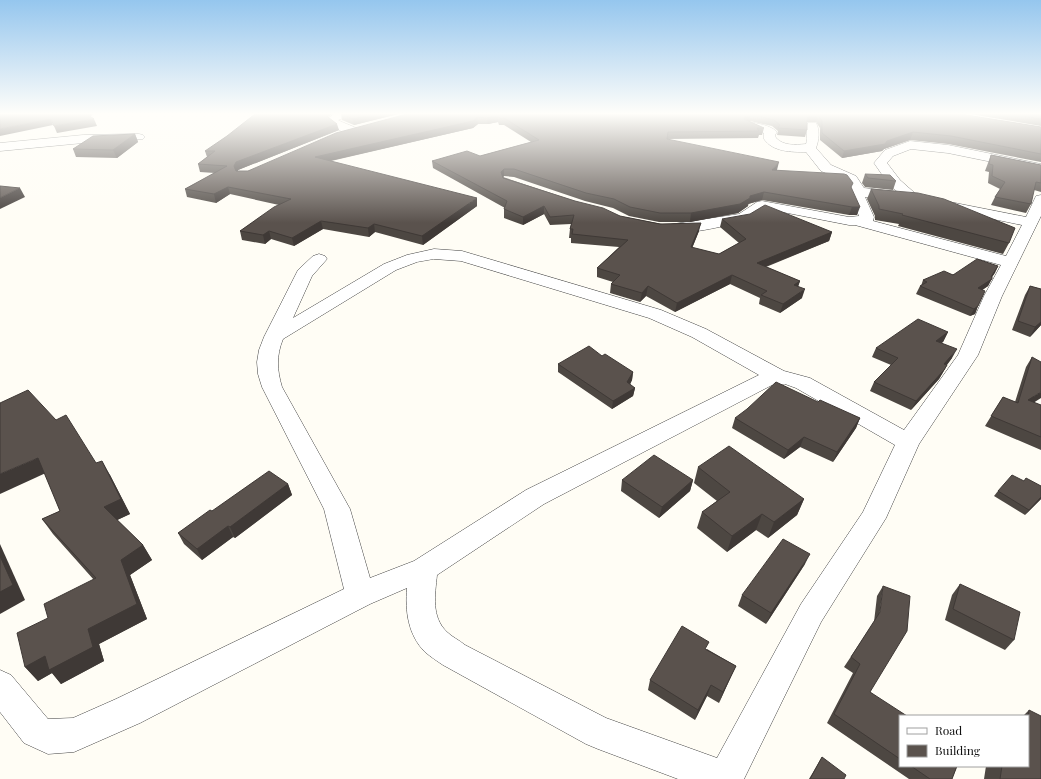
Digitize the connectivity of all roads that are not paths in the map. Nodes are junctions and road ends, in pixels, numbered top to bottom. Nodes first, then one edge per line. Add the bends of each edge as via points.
1 (811, 150) edge
2 (896, 150) edge
3 (955, 150) edge
4 (1041, 168) edge
5 (859, 192) junction
6 (1041, 199) edge
7 (936, 203) edge
8 (860, 222) junction
9 (1031, 222) junction
10 (659, 227) edge
11 (319, 258) dead end
12 (1010, 262) junction
13 (274, 337) junction
14 (779, 377) junction
15 (908, 442) junction
16 (424, 569) junction
17 (360, 595) junction
18 (0, 686) edge
19 (725, 779) edge

1 - 5 street via 826,168 852,179
2 - 5 street via 889,153 880,163 895,182 918,199
3 - 4 street
5 - 8 street via 857,194 867,217
6 - 9 street
7 - 9 street
8 - 10 street via 762,205 743,218 690,227
8 - 12 street
9 - 12 street
11 - 13 street via 304,274
12 - 15 street via 968,354
13 - 14 street via 390,267 413,258 434,254 462,256 654,314 699,332
13 - 17 street via 267,362 270,380 337,509
14 - 15 street via 803,383
14 - 16 street via 767,379 535,497
15 - 19 street via 873,518 811,613
16 - 17 street
16 - 19 street via 419,607 423,623 434,640 454,655 598,732
17 - 18 street via 128,711 74,735 48,737 36,731

